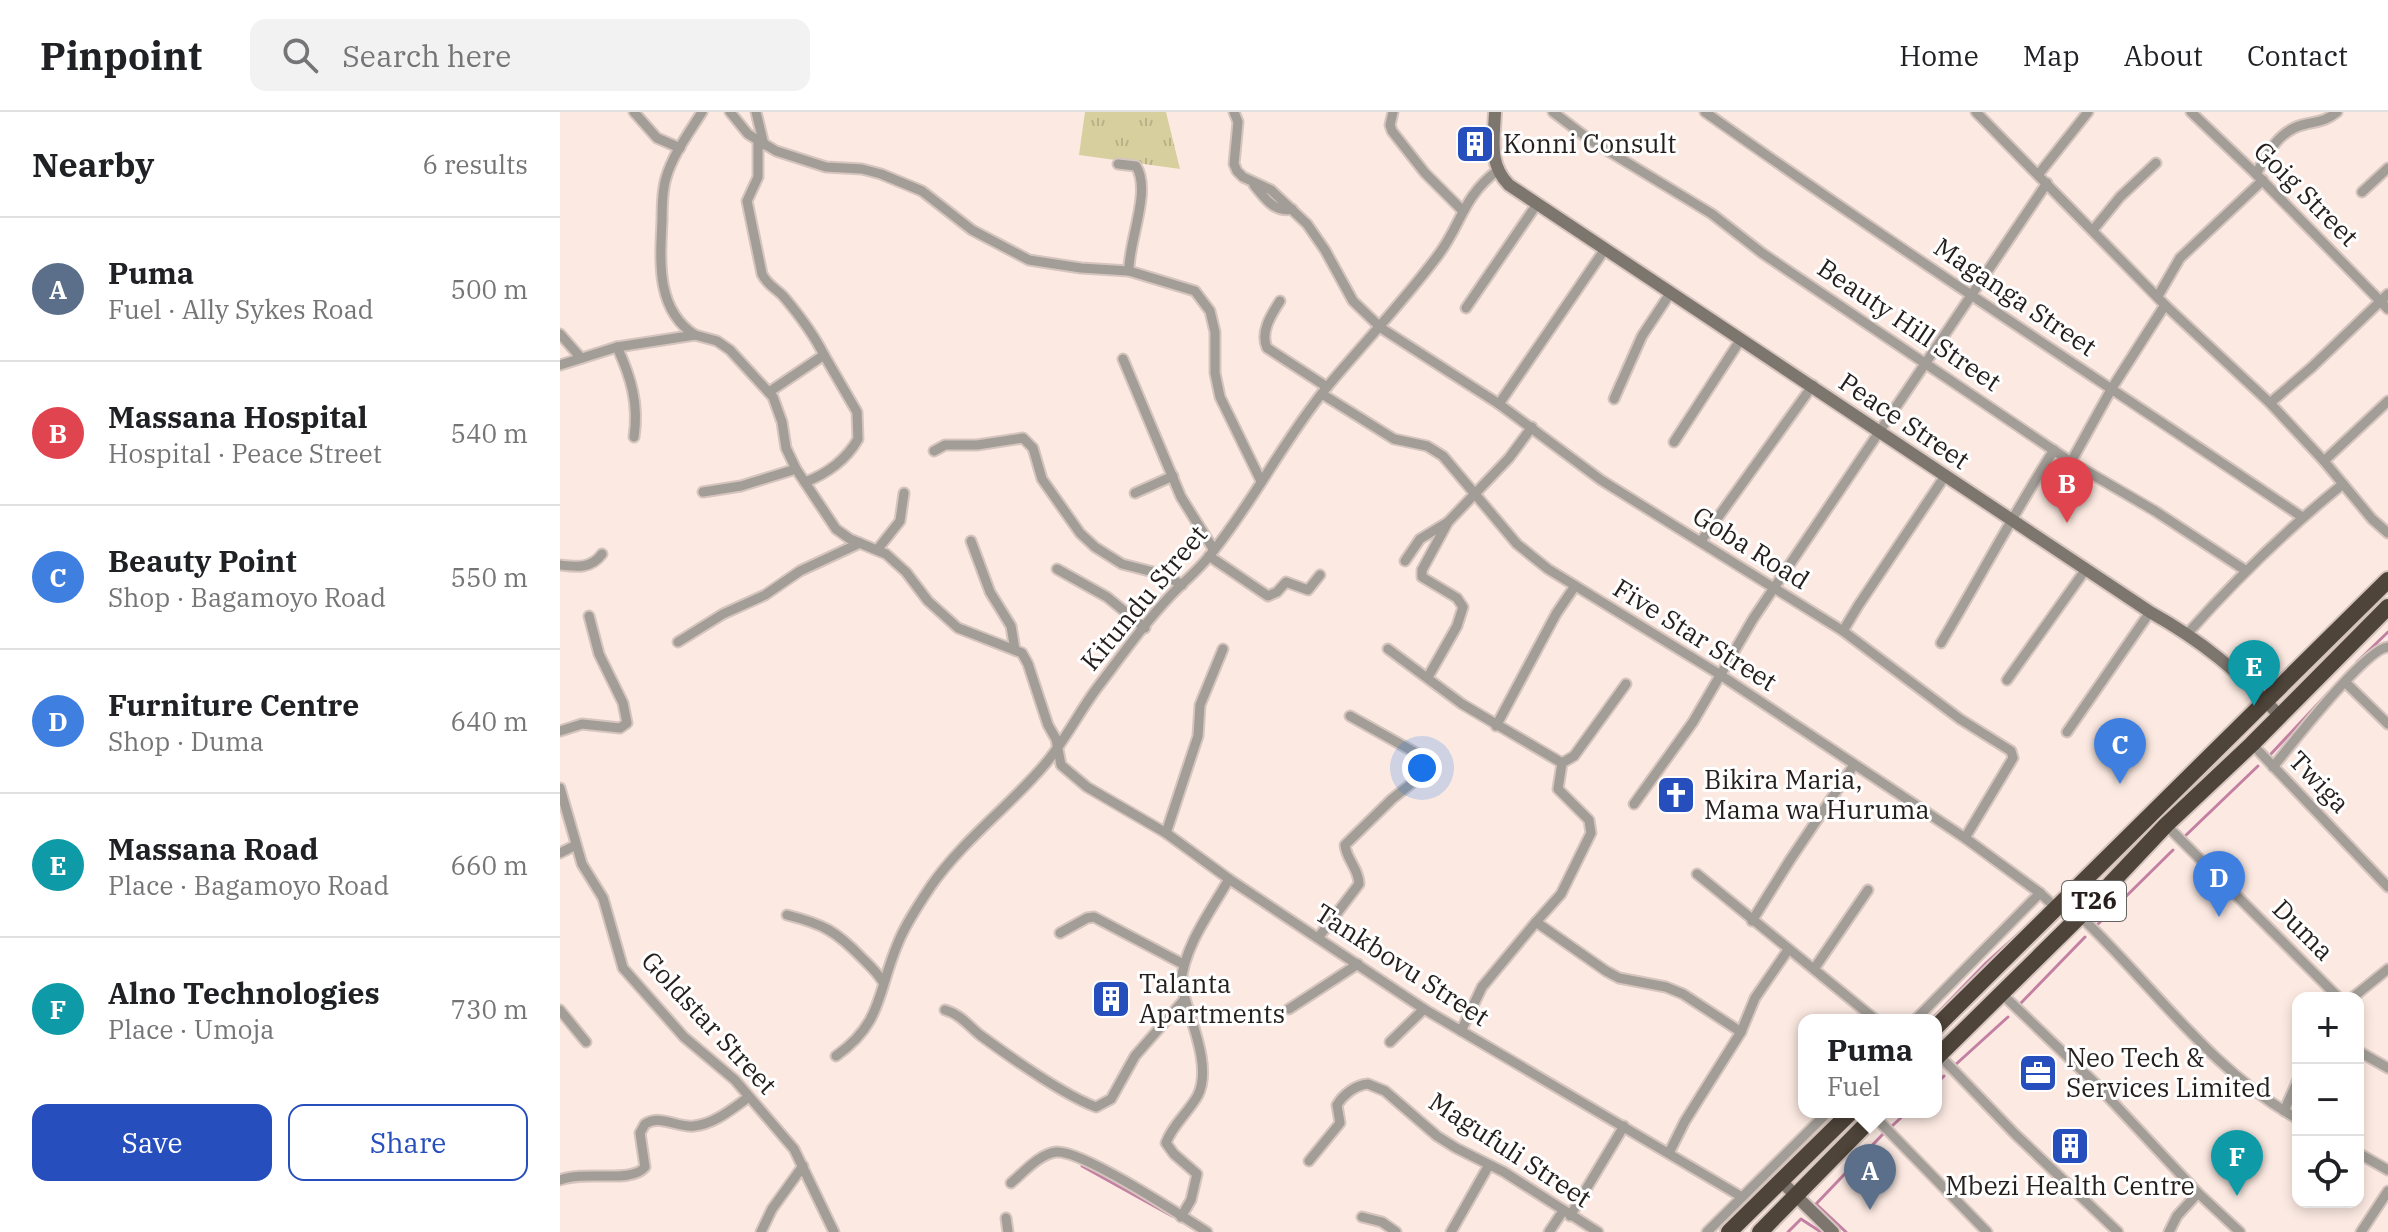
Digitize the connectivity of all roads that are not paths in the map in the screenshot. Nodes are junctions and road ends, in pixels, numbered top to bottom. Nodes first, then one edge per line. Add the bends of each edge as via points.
1 (634, 112) edge
2 (702, 112) edge
3 (730, 112) edge
4 (756, 112) edge
5 (1234, 112) edge
6 (1393, 112) edge
7 (1553, 112) edge
8 (1705, 112) edge
9 (2088, 112) edge
10 (2191, 112) edge
11 (2337, 112) edge
12 (1496, 113) edge
13 (1979, 113) edge
14 (761, 143) junction
15 (680, 148) junction
16 (2156, 163) dead end
17 (1118, 164) dead end
18 (2388, 168) edge
19 (1498, 170) junction
20 (2038, 175) junction
21 (2259, 177) junction
22 (2047, 183) junction
23 (2362, 192) dead end
24 (1537, 204) junction
25 (1462, 210) junction
26 (2093, 230) junction
27 (1605, 249) junction
28 (1129, 271) junction
29 (1671, 292) junction
30 (1973, 296) junction
31 (2158, 296) junction
32 (1280, 301) dead end
33 (2386, 302) edge
34 (2165, 305) junction
35 (1466, 308) dead end
36 (1381, 328) junction
37 (560, 334) edge
38 (695, 335) junction
39 (1741, 339) junction
40 (617, 347) junction
41 (824, 355) junction
42 (581, 358) junction
43 (1123, 359) dead end
44 (1927, 363) junction
45 (560, 365) edge
46 (1813, 385) junction
47 (2112, 388) junction
48 (1325, 391) junction
49 (769, 392) junction
50 (1614, 399) dead end
51 (2388, 401) edge
52 (2270, 403) junction
53 (1499, 404) junction
54 (1532, 427) junction
55 (1879, 432) junction
56 (634, 437) dead end
57 (1674, 442) dead end
58 (2054, 450) junction
59 (934, 451) dead end
60 (2324, 461) junction
61 (2071, 462) junction
62 (796, 469) junction
63 (1173, 476) junction
64 (1945, 476) junction
65 (1261, 481) junction
66 (805, 482) junction
67 (2343, 484) junction
68 (703, 492) dead end
69 (904, 493) dead end
70 (1135, 493) dead end
71 (1476, 494) junction
72 (2302, 517) junction
73 (2011, 519) junction
74 (1448, 522) junction
75 (2388, 533) edge
76 (971, 541) dead end
77 (1701, 541) junction
78 (860, 543) junction
79 (877, 550) junction
80 (1212, 553) junction
81 (602, 554) dead end
82 (1405, 561) dead end
83 (560, 565) edge
84 (1057, 569) dead end
85 (2086, 569) junction
86 (2245, 570) junction
87 (1320, 575) dead end
88 (2388, 580) edge
89 (1182, 585) junction
90 (1575, 586) junction
91 (1775, 590) junction
92 (2388, 607) edge
93 (2150, 612) junction
94 (589, 616) dead end
95 (1145, 628) junction
96 (1843, 631) junction
97 (2188, 633) junction
98 (678, 642) dead end
99 (1941, 643) dead end
100 (2388, 647) edge
101 (1223, 649) dead end
102 (1388, 649) dead end
103 (1015, 650) junction
104 (1719, 674) junction
105 (1428, 677) junction
106 (2007, 680) dead end
107 (2345, 682) junction
108 (1626, 684) dead end
109 (2267, 701) junction
110 (2279, 715) junction
111 (1350, 716) dead end
112 (2388, 724) edge
113 (1496, 726) junction
114 (560, 731) edge
115 (2067, 732) dead end
116 (2252, 744) junction
117 (1056, 748) junction
118 (1562, 763) junction
119 (1854, 765) junction
120 (2273, 767) junction
121 (560, 788) edge
122 (1634, 804) dead end
123 (2166, 825) junction
124 (1166, 833) junction
125 (1965, 838) junction
126 (576, 845) junction
127 (560, 853) edge
128 (1697, 874) dead end
129 (1229, 879) junction
130 (2388, 887) edge
131 (1868, 890) dead end
132 (2040, 893) junction
133 (2056, 908) junction
134 (787, 915) dead end
135 (2080, 916) junction
136 (1752, 921) junction
137 (1536, 922) junction
138 (1060, 933) dead end
139 (1318, 938) junction
140 (1788, 950) junction
141 (1183, 964) junction
142 (1358, 964) junction
143 (1814, 969) junction
144 (2388, 969) edge
145 (883, 982) junction
146 (2333, 992) edge
147 (2359, 992) edge
148 (2001, 993) junction
149 (1184, 1000) junction
150 (1289, 1009) dead end
151 (1424, 1009) junction
152 (560, 1010) edge
153 (945, 1010) dead end
154 (1869, 1014) edge
155 (1921, 1014) edge
156 (1942, 1021) edge
157 (1461, 1031) junction
158 (1741, 1032) junction
159 (586, 1042) dead end
160 (1390, 1042) dead end
161 (1942, 1052) edge
162 (2364, 1054) edge
163 (836, 1056) dead end
164 (1942, 1060) edge
165 (2388, 1068) edge
166 (2292, 1093) edge
167 (749, 1097) junction
168 (2284, 1111) junction
169 (2292, 1116) edge
170 (1822, 1118) edge
171 (1845, 1118) edge
172 (1872, 1118) edge
173 (1880, 1118) edge
174 (1624, 1126) junction
175 (1669, 1153) junction
176 (2364, 1156) edge
177 (1309, 1161) dead end
178 (1489, 1165) junction
179 (803, 1166) junction
180 (2388, 1170) edge
181 (560, 1180) edge
182 (1782, 1182) junction
183 (1011, 1183) dead end
184 (2388, 1191) edge
185 (2198, 1193) junction
186 (1795, 1196) junction
187 (1742, 1197) junction
188 (1566, 1214) junction
189 (1362, 1217) dead end
190 (1006, 1218) dead end
191 (1184, 1219) junction
192 (1727, 1226) edge
193 (761, 1232) edge
194 (834, 1232) edge
195 (1008, 1232) edge
196 (1181, 1232) edge
197 (1207, 1232) edge
198 (1396, 1232) edge
199 (1451, 1232) edge
200 (1549, 1232) edge
201 (1598, 1232) edge
202 (1707, 1232) edge
203 (1760, 1232) edge
204 (1833, 1232) edge
205 (1987, 1232) edge
206 (2118, 1232) edge
207 (2169, 1232) edge
208 (2240, 1232) edge
209 (2361, 1232) edge

1 - 15 street via 657,138
2 - 15 street
3 - 14 street
4 - 14 street
5 - 36 street, Goba Road via 1239,133 1234,167 1271,190 1316,235 1353,301
6 - 25 street via 1392,131
7 - 44 street, Beauty Hill Street
8 - 30 street, Maganga Street
9 - 20 street
10 - 21 street, Goig Street
11 - 21 street via 2281,136
12 - 19 street
13 - 20 street
14 - 28 street via 814,164 862,169 910,186 972,230 1029,260
14 - 41 street via 758,177 747,201 762,274 803,319
15 - 38 street via 665,179 660,274 667,301 682,327
16 - 26 street
17 - 28 street via 1136,166 1140,174
18 - 23 street
19 - 24 street, Peace Street via 1509,185
19 - 25 street, Kitundu Street
20 - 22 street
21 - 31 street via 2180,258
21 - 33 street, Goig Street
22 - 26 street
22 - 30 street
24 - 27 street, Peace Street
24 - 35 street
25 - 36 street, Kitundu Street via 1447,244
26 - 31 street
27 - 29 street, Peace Street
27 - 53 street
28 - 65 street via 1190,288 1210,311 1220,397
29 - 39 street, Peace Street
29 - 50 street via 1642,336
30 - 44 street
30 - 47 street, Maganga Street
31 - 34 street
32 - 48 street, Five Star Street via 1266,313 1267,348
33 - 52 street
34 - 47 street
34 - 52 street
36 - 48 street, Kitundu Street
36 - 53 street, Goba Road
37 - 42 street
38 - 40 street
38 - 49 street via 730,350
39 - 46 street, Peace Street
39 - 57 street
40 - 42 street
40 - 56 street via 635,397
41 - 49 street
41 - 66 street via 854,405 859,432 854,447 838,463
42 - 45 street
43 - 63 street
44 - 55 street
44 - 58 street, Beauty Hill Street
46 - 55 street, Peace Street
46 - 77 street
47 - 61 street
47 - 72 street, Maganga Street
48 - 65 street, Kitundu Street
48 - 71 street, Five Star Street via 1394,439 1427,446 1443,456
49 - 62 street
51 - 60 street
52 - 60 street
53 - 54 street, Goba Road
54 - 71 street
54 - 77 street, Goba Road via 1601,480
55 - 64 street, Peace Street
55 - 91 street
58 - 61 street, Beauty Hill Street
58 - 73 street
59 - 89 street via 945,445 1023,438 1033,448 1042,479 1095,547 1122,564
60 - 67 street
61 - 86 street, Beauty Hill Street
62 - 66 street
62 - 68 street
63 - 70 street
63 - 80 street
64 - 73 street, Peace Street
64 - 96 street
65 - 80 street, Kitundu Street
66 - 78 street via 836,529
67 - 72 street
67 - 75 street
69 - 79 street via 900,521
71 - 74 street
71 - 90 street, Five Star Street via 1517,544
72 - 86 street
73 - 85 street, Peace Street
73 - 99 street
74 - 82 street via 1420,539
74 - 105 street via 1422,575 1463,607
76 - 103 street via 990,592 1011,626
77 - 91 street, Goba Road
78 - 79 street
78 - 98 street via 800,571
79 - 103 street via 906,572 958,628
80 - 87 street via 1268,596 1286,582 1308,590
80 - 89 street, Kitundu Street
81 - 83 street via 589,565
84 - 95 street via 1107,597
85 - 93 street, Peace Street
85 - 106 street
86 - 97 street
88 - 109 highway, T26
89 - 95 street, Kitundu Street
90 - 104 street, Five Star Street
90 - 113 street
91 - 96 street, Goba Road
91 - 104 street
92 - 110 highway, T26
93 - 97 street, Peace Street
93 - 115 street
94 - 114 street via 627,723 620,728 582,724
95 - 117 street, Kitundu Street
96 - 125 street, Goba Road via 2011,751 2013,758
97 - 109 street, Peace Street
100 - 107 street via 2379,648
101 - 124 street via 1200,705 1198,736
102 - 105 street
103 - 117 street via 1026,658
104 - 119 street, Five Star Street
104 - 122 street via 1693,722
105 - 113 street
107 - 112 street
107 - 120 street
108 - 118 street via 1583,746
109 - 110 street, Peace Street
109 - 133 highway, T26
110 - 116 highway, T26
111 - 139 street via 1416,753 1424,764 1400,795 1345,845 1359,884
113 - 118 street
116 - 120 street, Twiga
116 - 123 highway, T26
117 - 124 street, Tankbovu Street via 1061,765 1087,787
117 - 145 street, Kitundu Street via 938,878 899,940
118 - 137 street via 1558,789 1589,820 1591,833 1561,894
119 - 125 street, Five Star Street
119 - 136 street
120 - 130 street, Twiga
121 - 126 street, Goldstar Street
123 - 135 highway, T26
123 - 146 street, Duma
124 - 129 street, Tankbovu Street
125 - 132 street, Five Star Street
126 - 127 street
126 - 167 street, Goldstar Street via 603,898 623,968 684,1037
128 - 136 street
129 - 139 street, Tankbovu Street
129 - 141 street
131 - 143 street
132 - 133 street, Five Star Street
132 - 155 street
133 - 156 highway, T26
134 - 145 street via 837,933
135 - 148 highway, T26
135 - 168 street via 2221,1062
136 - 140 street
137 - 157 street via 1482,987
137 - 158 street via 1619,978 1683,994
138 - 141 street via 1094,917
139 - 142 street, Tankbovu Street
140 - 143 street
140 - 158 street via 1755,998
141 - 149 street
142 - 150 street
142 - 151 street, Tankbovu Street
143 - 154 street
144 - 147 street
145 - 163 street, Kitundu Street via 870,1023
148 - 161 highway, T26
148 - 185 street
149 - 153 street via 1135,1056 1111,1099 1096,1107
149 - 191 street via 1201,1057 1199,1094 1166,1143 1197,1174
151 - 157 street, Tankbovu Street
151 - 160 street
152 - 159 street
157 - 174 street, Tankbovu Street
158 - 175 street
162 - 165 street
164 - 206 street
166 - 168 street
167 - 179 street, Goldstar Street
167 - 181 street via 706,1124 645,1124 640,1133 645,1167 640,1173
168 - 169 street
170 - 187 street
171 - 182 highway
172 - 186 highway
173 - 205 street
174 - 175 street, Tankbovu Street
174 - 188 street
175 - 187 street, Tankbovu Street
176 - 180 street
177 - 178 street, Magufuli Street via 1340,1123 1340,1100 1368,1084 1393,1097 1437,1136
178 - 188 street, Magufuli Street
178 - 199 street
179 - 193 street
179 - 194 street, Goldstar Street
182 - 186 street
182 - 192 highway
183 - 191 street via 1046,1154 1063,1152 1115,1176
184 - 209 street
185 - 207 street
185 - 208 street
186 - 203 highway
186 - 204 street
187 - 192 street
188 - 200 street
188 - 201 street, Magufuli Street
189 - 198 street
190 - 195 street
191 - 196 street
191 - 197 street
192 - 202 street

